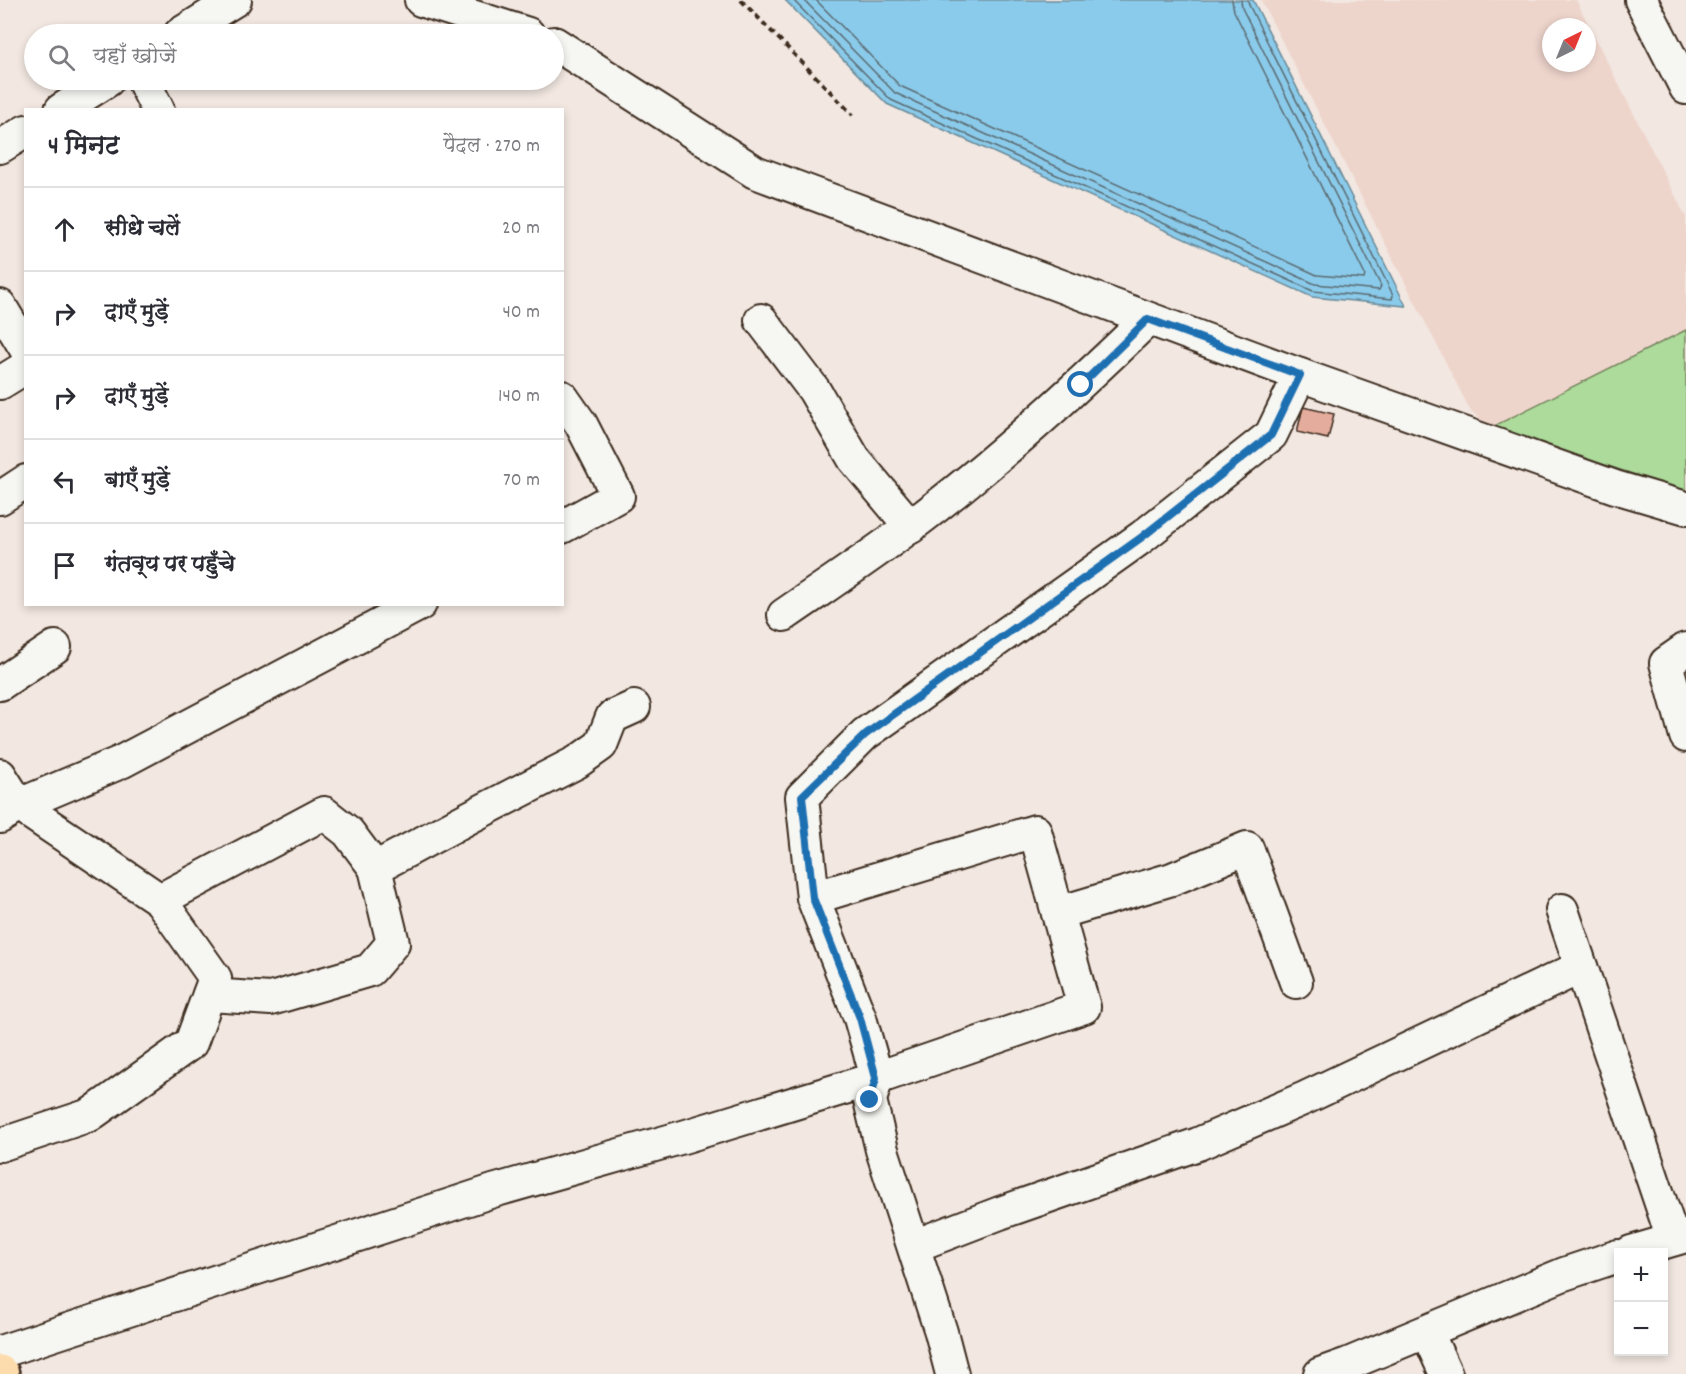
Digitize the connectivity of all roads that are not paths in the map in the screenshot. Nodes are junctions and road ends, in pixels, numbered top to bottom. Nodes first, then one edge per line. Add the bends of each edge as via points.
1 (235, 0) edge
2 (421, 0) edge
3 (1641, 0) edge
4 (196, 24) edge
5 (497, 24) edge
6 (564, 49) edge
7 (1686, 88) edge
8 (92, 90) edge
9 (148, 90) edge
10 (64, 108) edge
11 (157, 108) edge
12 (24, 133) edge
13 (0, 147) edge
14 (0, 306) edge
15 (1148, 319) junction
16 (761, 320) dead end
17 (24, 346) edge
18 (24, 368) edge
19 (1300, 375) junction
20 (0, 383) edge
21 (564, 400) edge
22 (24, 482) edge
23 (0, 498) edge
24 (1686, 508) edge
25 (564, 526) edge
26 (911, 526) junction
27 (416, 606) edge
28 (784, 615) dead end
29 (55, 647) dead end
30 (1686, 649) edge
31 (0, 684) edge
32 (634, 707) dead end
33 (1686, 736) edge
34 (0, 775) edge
35 (10, 811) edge
36 (375, 868) junction
37 (813, 898) junction
38 (160, 900) junction
39 (1562, 910) dead end
40 (1058, 913) junction
41 (1581, 966) junction
42 (1296, 982) dead end
43 (209, 995) junction
44 (876, 1078) junction
45 (0, 1145) edge
46 (1680, 1238) edge
47 (914, 1246) junction
48 (1645, 1248) edge
49 (1614, 1258) edge
50 (1427, 1332) junction
51 (0, 1352) edge
52 (952, 1374) edge
53 (1320, 1374) edge
54 (1446, 1374) edge

1 - 4 street
2 - 5 street
3 - 7 street
6 - 15 street via 755,172
8 - 10 street
9 - 11 street
12 - 13 street
14 - 17 street
15 - 19 street
15 - 26 street via 1081,385
16 - 26 street via 814,390 854,459
18 - 20 street
19 - 24 street via 1615,487
19 - 37 street via 1271,435 1142,537 866,734 802,796
21 - 25 street via 618,496
22 - 23 street
26 - 28 street
27 - 35 street via 121,762
29 - 31 street
30 - 33 street via 1666,663
32 - 36 street via 612,717 601,745 577,762
34 - 35 street
35 - 38 street
36 - 38 street via 348,832 324,813
36 - 43 street via 393,943 370,970 271,999
37 - 40 street via 1035,831
37 - 44 street via 860,1018
38 - 43 street via 215,978
39 - 41 street
40 - 42 street via 1172,879 1247,848
40 - 44 street via 1084,1007
41 - 46 street
41 - 47 street via 1305,1098 1198,1144
43 - 45 street via 191,1043 90,1115
44 - 47 street via 870,1100
44 - 51 street via 493,1191
46 - 48 street
47 - 52 street
49 - 50 street via 1564,1274
50 - 53 street
50 - 54 street

